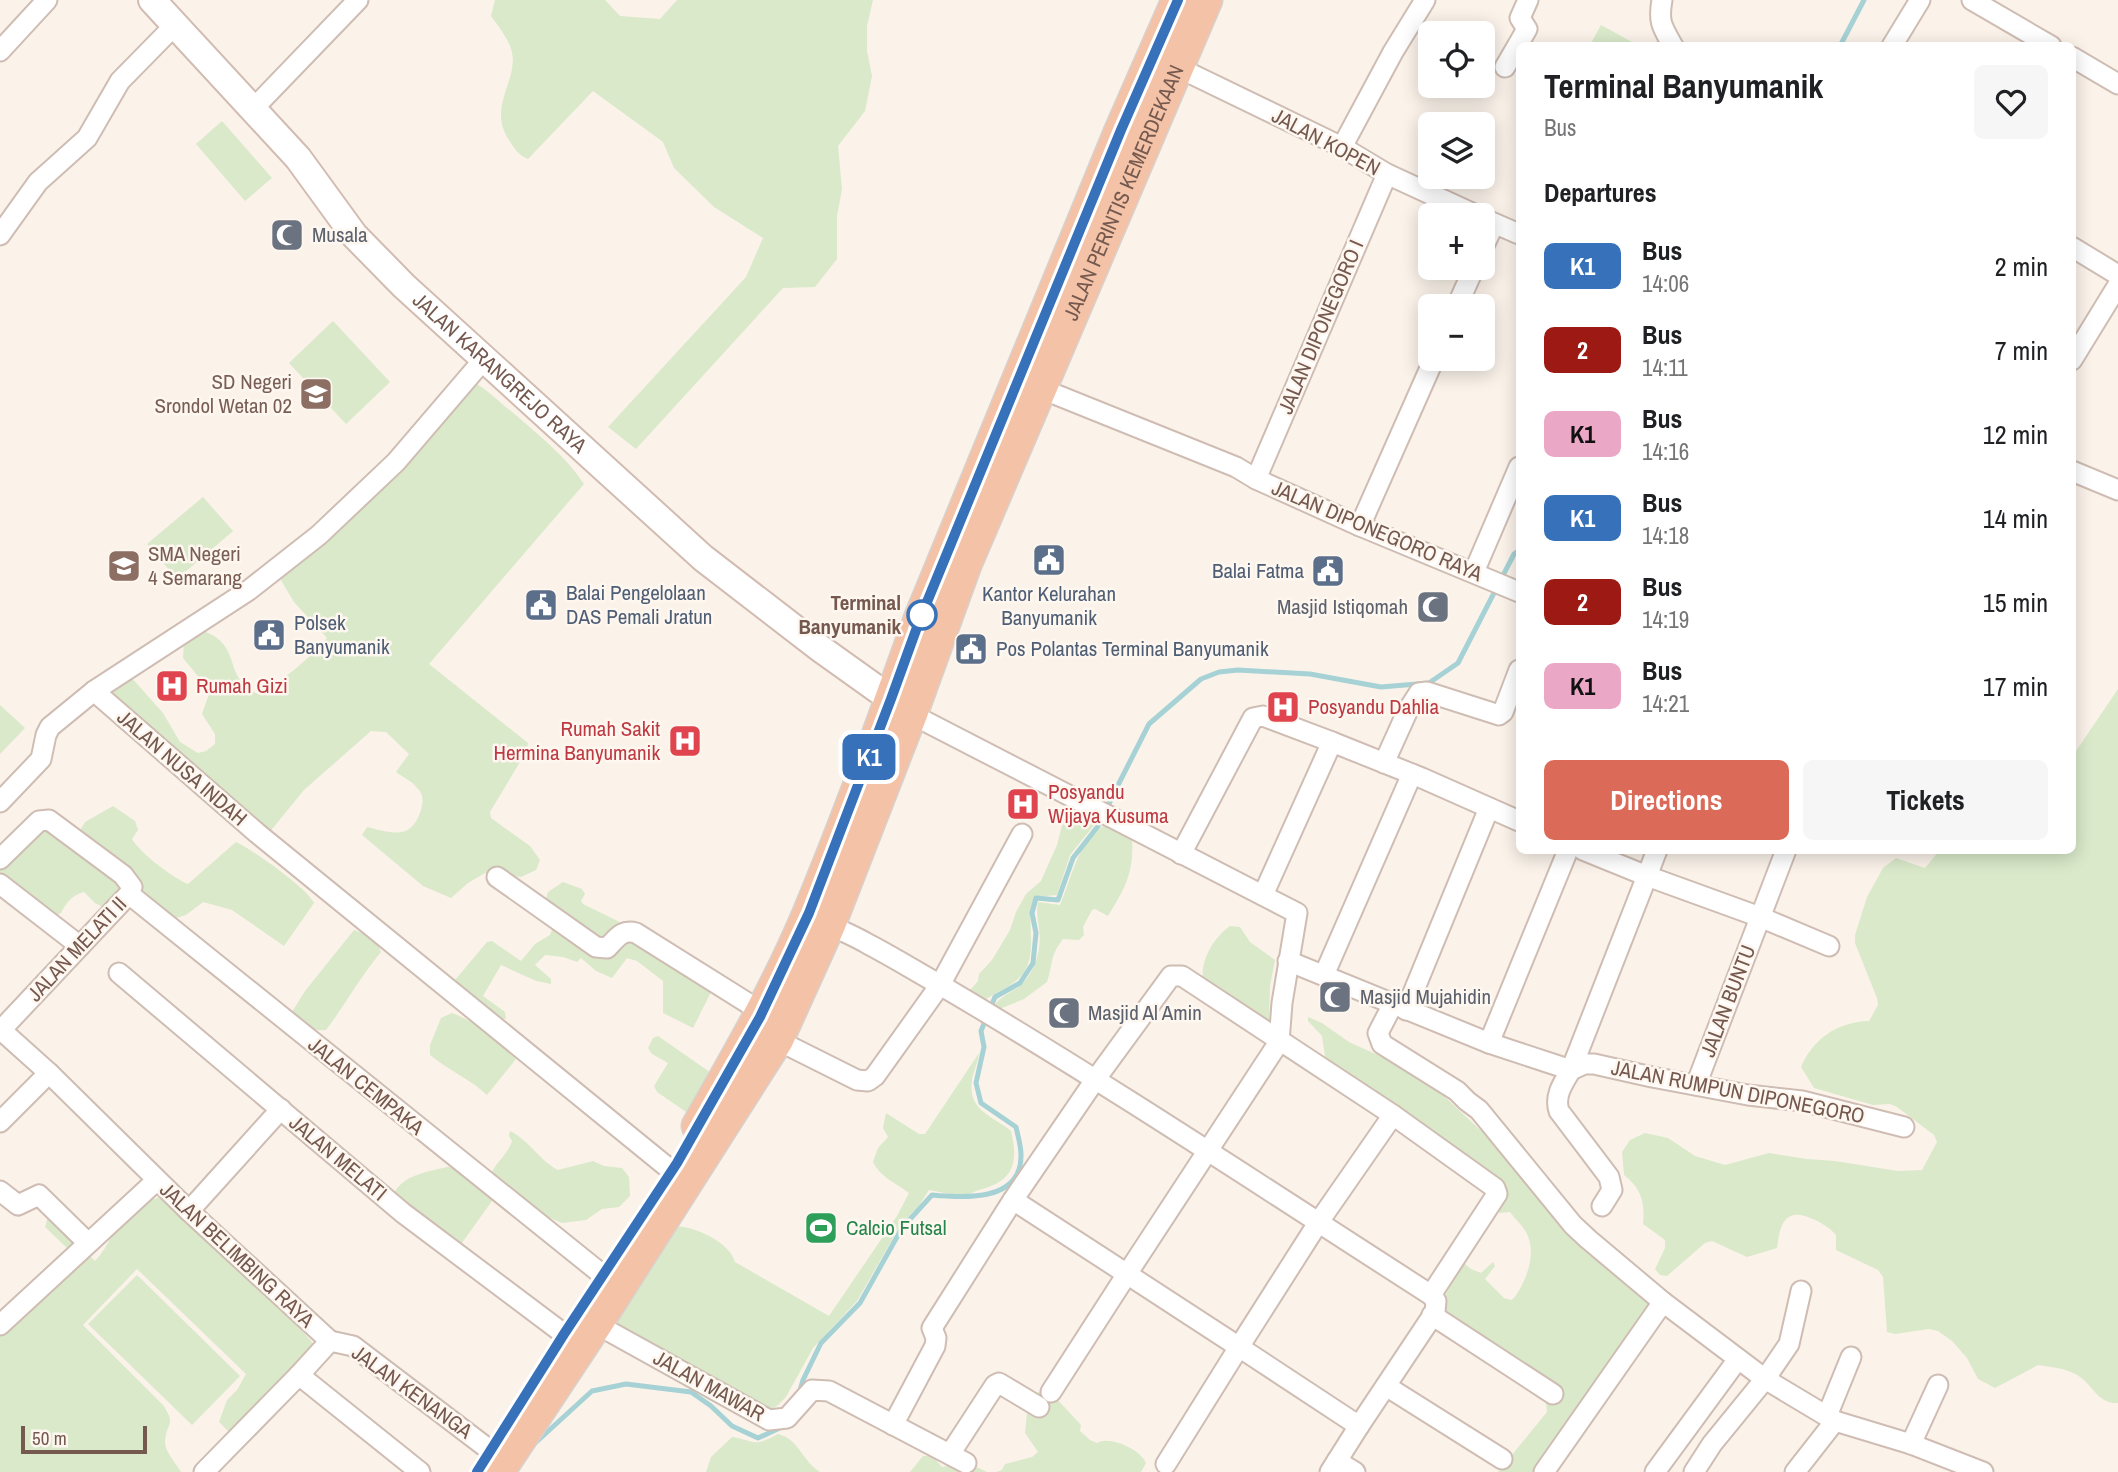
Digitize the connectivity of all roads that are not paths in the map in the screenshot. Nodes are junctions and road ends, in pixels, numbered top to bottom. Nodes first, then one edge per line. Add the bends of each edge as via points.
1 (47, 0) edge
2 (152, 0) edge
3 (358, 0) edge
4 (1178, 0) edge
5 (1206, 0) edge
6 (1425, 0) edge
7 (1528, 0) edge
8 (1662, 0) edge
9 (1920, 0) edge
10 (1972, 0) edge
11 (175, 25) junction
12 (1520, 42) edge
13 (1671, 42) edge
14 (1894, 42) edge
15 (2044, 42) edge
16 (1516, 48) edge
17 (0, 51) edge
18 (2076, 59) edge
19 (1177, 67) junction
20 (1505, 67) dead end
21 (2118, 83) edge
22 (253, 109) junction
23 (1133, 135) junction
24 (1342, 147) junction
25 (1387, 174) junction
26 (1450, 203) edge
27 (1495, 224) edge
28 (1516, 233) edge
29 (0, 235) edge
30 (2076, 249) edge
31 (2118, 275) edge
32 (2118, 285) edge
33 (2076, 353) edge
34 (485, 358) junction
35 (1429, 371) edge
36 (1030, 384) junction
37 (1258, 475) junction
38 (1516, 476) edge
39 (2076, 478) edge
40 (2118, 490) edge
41 (1363, 521) junction
42 (1484, 571) junction
43 (1516, 585) edge
44 (1516, 678) edge
45 (94, 691) junction
46 (897, 707) junction
47 (1332, 742) junction
48 (1384, 763) junction
49 (1412, 774) junction
50 (0, 802) edge
51 (1489, 808) junction
52 (1516, 820) edge
53 (1022, 834) dead end
54 (1181, 854) junction
55 (1566, 854) edge
56 (1593, 854) edge
57 (1655, 854) edge
58 (1784, 854) edge
59 (0, 859) edge
60 (1647, 876) junction
61 (498, 877) dead end
62 (0, 884) edge
63 (129, 894) junction
64 (1263, 895) junction
65 (1759, 917) junction
66 (819, 919) junction
67 (80, 946) junction
68 (1829, 946) dead end
69 (1288, 961) junction
70 (119, 973) dead end
71 (1324, 975) junction
72 (940, 985) junction
73 (1399, 1007) junction
74 (762, 1012) junction
75 (1, 1029) edge
76 (777, 1040) junction
77 (1279, 1042) junction
78 (1489, 1043) junction
79 (1571, 1070) junction
80 (49, 1073) junction
81 (1096, 1080) junction
82 (1696, 1085) junction
83 (281, 1110) junction
84 (1393, 1115) junction
85 (0, 1122) edge
86 (1904, 1127) dead end
87 (1209, 1151) junction
88 (672, 1171) junction
89 (157, 1180) junction
90 (0, 1191) edge
91 (1013, 1200) junction
92 (1602, 1206) dead end
93 (189, 1211) junction
94 (1318, 1223) junction
95 (88, 1243) junction
96 (1128, 1274) junction
97 (604, 1276) junction
98 (1801, 1291) dead end
99 (1431, 1295) junction
100 (1662, 1302) junction
101 (1432, 1315) junction
102 (596, 1324) junction
103 (0, 1325) edge
104 (564, 1334) junction
105 (330, 1341) junction
106 (1239, 1347) junction
107 (1851, 1357) dead end
108 (1738, 1359) junction
109 (299, 1375) junction
110 (1765, 1379) junction
111 (1386, 1385) junction
112 (1938, 1385) dead end
113 (1553, 1394) dead end
114 (1831, 1418) junction
115 (893, 1425) junction
116 (1359, 1426) junction
117 (1911, 1444) junction
118 (1502, 1459) dead end
119 (1166, 1464) dead end
120 (489, 1465) edge
121 (1333, 1466) edge
122 (207, 1471) edge
123 (420, 1472) edge
124 (1354, 1472) edge
125 (1544, 1472) edge
126 (1655, 1472) edge
127 (1694, 1472) edge
128 (1795, 1472) edge
129 (1983, 1472) edge

1 - 17 street
2 - 11 main road, JALAN KARANGREJO RAYA
3 - 22 street
4 - 23 highway, JALAN PERINTIS KEMERDEKAAN
5 - 19 highway, JALAN PERINTIS KEMERDEKAAN
6 - 24 street
7 - 12 street via 1520,19 1527,30
8 - 13 street via 1661,25
9 - 14 street
10 - 15 street
11 - 22 main road, JALAN KARANGREJO RAYA
11 - 29 street via 120,81 88,138 38,182
16 - 20 street
18 - 21 street
19 - 23 highway, JALAN PERINTIS KEMERDEKAAN
19 - 24 street, JALAN KOPEN
22 - 34 main road, JALAN KARANGREJO RAYA via 298,158 354,235
23 - 36 highway, JALAN PERINTIS KEMERDEKAAN
24 - 25 street, JALAN KOPEN
25 - 26 street, JALAN KOPEN
25 - 37 street, JALAN DIPONEGORO I
27 - 28 street, JALAN KOPEN
30 - 31 street
32 - 33 street
34 - 45 street, JALAN NUSA INDAH via 396,462 319,535 249,590
34 - 46 main road, JALAN KARANGREJO RAYA via 703,558
35 - 41 street
36 - 37 street, JALAN DIPONEGORO RAYA
36 - 46 highway, JALAN PERINTIS KEMERDEKAAN via 965,565
37 - 41 street, JALAN DIPONEGORO RAYA
38 - 42 street
39 - 40 street
41 - 42 street, JALAN DIPONEGORO RAYA
42 - 43 street, JALAN DIPONEGORO RAYA
44 - 48 street via 1502,714 1419,693
45 - 50 street via 50,727 41,759
45 - 88 street, JALAN NUSA INDAH via 257,834
46 - 54 street
46 - 66 highway, JALAN PERINTIS KEMERDEKAAN
47 - 48 street
47 - 54 street via 1263,716 1253,718
47 - 64 street
48 - 49 street
49 - 51 street
49 - 71 street
51 - 52 street
51 - 73 street
53 - 72 street
54 - 64 street
55 - 78 street
56 - 60 street
57 - 60 street
58 - 65 street, JALAN BUNTU
59 - 63 street, JALAN MELATI II via 39,821 55,822 123,875 132,887
60 - 65 street
60 - 79 street
61 - 74 street via 596,947 607,948 622,933 636,933
62 - 67 street
63 - 67 street, JALAN MELATI II
63 - 97 street, JALAN CEMPAKA
64 - 69 street via 1297,913
65 - 68 street
65 - 82 street, JALAN BUNTU
66 - 72 street
66 - 74 highway
66 - 76 highway
67 - 75 street, JALAN MELATI II
69 - 71 street, JALAN RUMPUN DIPONEGORO
69 - 77 street
70 - 83 street, JALAN MELATI
71 - 73 street, JALAN RUMPUN DIPONEGORO
72 - 76 street via 868,1081 857,1080
72 - 81 street
73 - 78 street, JALAN RUMPUN DIPONEGORO
73 - 100 street via 1378,1034 1382,1044 1479,1110 1573,1225
74 - 88 highway
75 - 80 street, JALAN BELIMBING RAYA
76 - 102 highway
77 - 81 street via 1182,976 1171,976
77 - 84 street
77 - 87 street
78 - 79 street, JALAN RUMPUN DIPONEGORO
79 - 82 street, JALAN RUMPUN DIPONEGORO via 1594,1064
79 - 92 street via 1560,1087 1557,1108 1609,1177 1612,1190
80 - 85 street
80 - 89 street, JALAN BELIMBING RAYA
81 - 87 street
81 - 91 street
82 - 86 street, JALAN RUMPUN DIPONEGORO via 1802,1101
83 - 93 street
83 - 104 street, JALAN MELATI via 403,1213
84 - 94 street
84 - 99 street via 1497,1194
87 - 94 street
87 - 96 street
88 - 97 highway
89 - 93 street, JALAN BELIMBING RAYA
89 - 95 street
90 - 95 street via 18,1205 38,1195
91 - 96 street
91 - 115 street via 932,1328 935,1346
93 - 105 street, JALAN BELIMBING RAYA
94 - 99 street
94 - 106 street
95 - 103 street
96 - 106 street
96 - 115 street, JALAN MAWAR via 1045,1399 995,1385 958,1458
97 - 104 highway
98 - 110 street via 1789,1344
99 - 101 street via 1436,1301
100 - 108 street
100 - 125 street
101 - 111 street
101 - 113 street
102 - 115 street, JALAN MAWAR via 769,1420 793,1411 812,1390 829,1391
102 - 120 highway
104 - 120 highway
105 - 109 street, JALAN BELIMBING RAYA
105 - 120 street, JALAN KENANGA via 353,1346
106 - 116 street
106 - 119 street
107 - 114 street
108 - 110 street
108 - 126 street
109 - 122 street, JALAN BELIMBING RAYA
109 - 123 street
110 - 114 street
110 - 127 street
111 - 116 street
111 - 118 street
112 - 117 street
114 - 117 street
114 - 128 street
116 - 121 street
117 - 129 street
121 - 124 street

